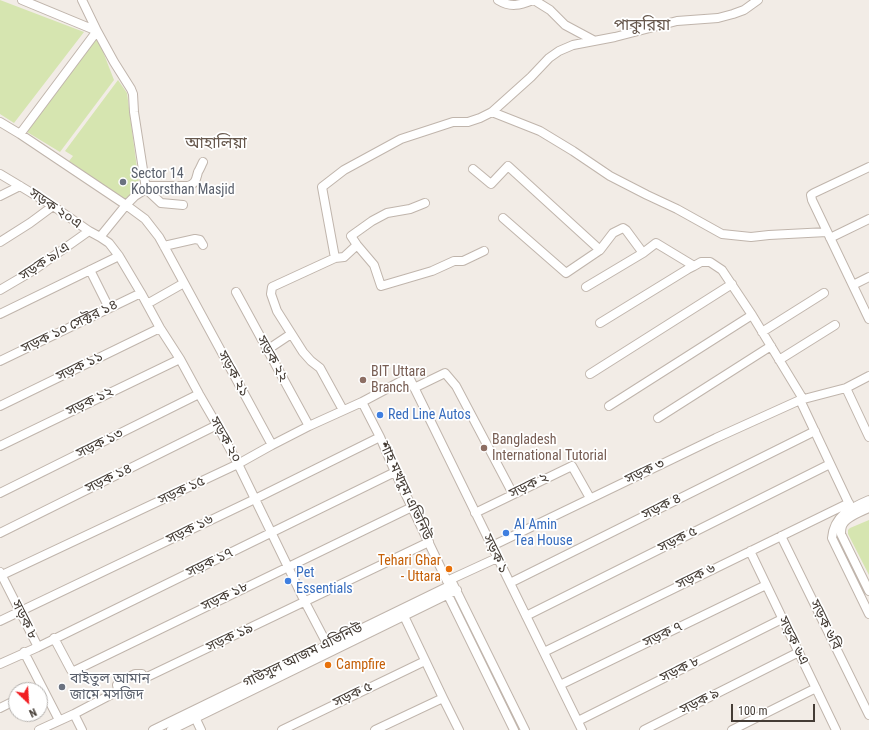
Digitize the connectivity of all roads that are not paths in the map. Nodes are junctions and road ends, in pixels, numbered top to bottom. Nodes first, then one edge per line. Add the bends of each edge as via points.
1 (22, 0) edge
2 (82, 0) edge
3 (498, 0) edge
4 (534, 0) edge
5 (758, 0) edge
6 (97, 31) junction
7 (593, 40) junction
8 (492, 112) junction
9 (0, 122) edge
10 (20, 134) junction
11 (203, 162) dead end
12 (869, 167) edge
13 (473, 169) dead end
14 (0, 174) edge
15 (20, 186) junction
16 (145, 188) junction
17 (0, 196) edge
18 (425, 204) dead end
19 (126, 205) junction
20 (183, 205) dead end
21 (52, 206) junction
22 (503, 218) dead end
23 (869, 219) edge
24 (89, 232) junction
25 (828, 235) junction
26 (100, 237) junction
27 (0, 242) edge
28 (109, 243) joint
29 (203, 245) dead end
30 (357, 245) junction
31 (164, 246) junction
32 (600, 250) junction
33 (484, 251) dead end
34 (643, 253) junction
35 (118, 256) junction
36 (335, 258) junction
37 (694, 266) junction
38 (90, 270) junction
39 (869, 277) edge
40 (184, 283) junction
41 (732, 284) junction
42 (853, 285) junction
43 (586, 287) dead end
44 (0, 290) edge
45 (236, 292) dead end
46 (141, 293) junction
47 (824, 293) dead end
48 (147, 304) junction
49 (109, 308) junction
50 (0, 314) edge
51 (752, 315) junction
52 (869, 319) edge
53 (600, 323) dead end
54 (835, 325) dead end
55 (160, 328) junction
56 (762, 332) junction
57 (291, 334) junction
58 (771, 346) junction
59 (267, 350) junction
60 (180, 359) junction
61 (779, 360) junction
62 (0, 361) edge
63 (590, 374) dead end
64 (869, 376) edge
65 (408, 377) joint
66 (414, 388) junction
67 (846, 388) junction
68 (199, 394) junction
69 (802, 400) junction
70 (362, 402) junction
71 (0, 406) edge
72 (609, 406) dead end
73 (343, 410) junction
74 (658, 418) dead end
75 (217, 425) junction
76 (309, 426) junction
77 (815, 430) junction
78 (380, 437) junction
79 (869, 437) edge
80 (272, 445) junction
81 (0, 446) edge
82 (238, 464) junction
83 (830, 464) junction
84 (395, 472) junction
85 (0, 493) edge
86 (513, 494) junction
87 (590, 498) junction
88 (255, 499) junction
89 (869, 500) edge
90 (850, 506) junction
91 (412, 507) junction
92 (869, 508) edge
93 (475, 513) junction
94 (827, 514) junction
95 (839, 528) junction
96 (0, 532) edge
97 (272, 533) junction
98 (781, 536) junction
99 (429, 542) junction
100 (492, 546) junction
101 (750, 551) junction
102 (497, 558) junction
103 (288, 567) junction
104 (1, 575) edge
105 (510, 583) junction
106 (766, 585) junction
107 (450, 587) junction
108 (869, 591) edge
109 (305, 602) junction
110 (868, 610) edge
111 (20, 611) junction
112 (404, 616) junction
113 (526, 616) junction
114 (782, 619) junction
115 (0, 621) edge
116 (54, 638) junction
117 (327, 644) junction
118 (38, 647) junction
119 (24, 652) junction
120 (544, 652) junction
121 (799, 652) junction
122 (425, 661) junction
123 (0, 664) edge
124 (36, 682) edge
125 (503, 685) junction
126 (560, 685) junction
127 (816, 688) junction
128 (494, 689) junction
129 (443, 698) junction
130 (48, 703) edge
131 (74, 714) junction
132 (194, 714) junction
133 (869, 715) edge
134 (59, 720) junction
135 (578, 721) junction
136 (835, 728) edge
137 (39, 730) edge
138 (82, 730) edge
139 (153, 730) edge
140 (171, 730) edge
141 (202, 730) edge
142 (282, 730) edge
143 (375, 730) edge
144 (459, 730) edge
145 (514, 730) edge
146 (525, 730) edge
147 (582, 730) edge
148 (645, 730) edge
149 (732, 730) edge
150 (826, 730) edge

1 - 6 street
2 - 6 street
3 - 4 street via 511,6
4 - 7 street via 550,10 565,25
5 - 7 street via 744,10 718,18 676,21
6 - 10 street
6 - 16 street via 132,91
7 - 8 street via 573,45 549,58
8 - 25 street via 540,131 610,176 722,234 750,237
8 - 36 street via 468,122 453,122 401,138 344,170 322,187
9 - 10 street, সড়ক ২১
10 - 19 street, সড়ক ২১
11 - 16 street via 192,185
12 - 25 street via 812,195
13 - 32 street via 491,184 508,166
14 - 15 street, সড়ক ২০এ
15 - 17 street
15 - 21 street, সড়ক ২০এ
16 - 19 street
16 - 20 street via 161,203
18 - 30 street via 387,213 372,221 351,236
19 - 26 street
19 - 31 street, সড়ক ২১ via 145,219
21 - 24 street, সড়ক ২০এ
21 - 27 street
22 - 32 street via 566,272
23 - 25 street
24 - 26 street, সড়ক ২০এ
24 - 44 street, সড়ক ৯/এ
25 - 42 street
26 - 28 street, সড়ক ২০এ
28 - 35 street, সড়ক ২০
29 - 31 street via 200,240 195,239
30 - 33 street via 374,265 381,286 454,261 463,261
30 - 36 street via 344,257
31 - 40 street, সড়ক ২১
32 - 34 street via 613,233 623,228
34 - 37 street via 656,243
34 - 43 street
35 - 38 street
35 - 46 street, সড়ক ২০
36 - 57 street via 272,287 271,294 277,311
37 - 41 street via 701,262 710,262 722,270
37 - 53 street
38 - 49 street
38 - 50 street
39 - 42 street
40 - 48 street
40 - 80 street, সড়ক ২১
41 - 51 street
41 - 63 street
42 - 52 street
45 - 59 street, সড়ক ২২
46 - 48 street, সড়ক ২০
46 - 49 street, সড়ক ১০ সেক্টর ১৪
47 - 56 street
48 - 55 street, সড়ক ২০
49 - 62 street, সড়ক ১০ সেক্টর ১৪
51 - 56 street
51 - 72 street
54 - 61 street
55 - 60 street, সড়ক ২০
55 - 71 street, সড়ক ১১
56 - 58 street
57 - 59 street
57 - 73 street via 303,352 320,368
58 - 61 street
58 - 74 street
59 - 76 street, সড়ক ২২
60 - 68 street, সড়ক ২০
60 - 81 street, সড়ক ১২
61 - 69 street
64 - 67 street, সড়ক ৩
65 - 66 street, সড়ক ১
65 - 70 street, সড়ক ১৫
66 - 86 street via 445,374 456,386
66 - 93 street, সড়ক ১
67 - 69 street, সড়ক ৩
67 - 79 street
68 - 75 street, সড়ক ২০
68 - 85 street, সড়ক ১৩
69 - 77 street
69 - 87 street, সড়ক ৩
70 - 73 street, সড়ক ১৫
70 - 78 street, শাহ মখদুম এভিনিউ
73 - 76 street, সড়ক ১৫
75 - 82 street, সড়ক ২০
75 - 96 street, সড়ক ১৪
76 - 80 street, সড়ক ১৫
77 - 83 street
77 - 105 street, সড়ক ৪
78 - 84 street, শাহ মখদুম এভিনিউ
78 - 88 street, সড়ক ১৬
80 - 82 street, সড়ক ১৫
82 - 88 street, সড়ক ২০
82 - 104 street, সড়ক ১৫
83 - 90 street
83 - 113 street, সড়ক ৫
84 - 91 street, শাহ মখদুম এভিনিউ
84 - 97 street, সড়ক ১৭
86 - 87 street, সড়ক ২ via 572,466
86 - 93 street, সড়ক ২
87 - 100 street, সড়ক ৩
88 - 97 street, সড়ক ২০
88 - 111 street, সড়ক ১৬
89 - 90 street, সড়ক ৬
90 - 94 street, সড়ক ৬
90 - 95 street
91 - 99 street, শাহ মখদুম এভিনিউ
91 - 103 street, সড়ক ১৮
92 - 95 street via 847,520
93 - 100 street, সড়ক ১
94 - 95 street
94 - 98 street, সড়ক ৬
95 - 108 street
95 - 110 street via 833,531 832,538
97 - 103 street, সড়ক ২০
97 - 116 street, সড়ক ১৭
98 - 101 street, সড়ক ৬
98 - 133 street, সড়ক ৬বি
99 - 107 street, শাহ মখদুম এভিনিউ
99 - 109 street, সড়ক ১৯
100 - 102 street, সড়ক ১
101 - 106 street, সড়ক ৬এ
101 - 120 street, সড়ক ৬
102 - 105 street, সড়ক ১
102 - 107 street
103 - 109 street, সড়ক ২০
103 - 116 street, সড়ক ১৮ via 74,671 71,670
104 - 111 street, সড়ক ৮
105 - 113 street, সড়ক ১
106 - 114 street, সড়ক ৬এ
106 - 126 street, সড়ক ৭
107 - 112 street, গাউসুল আজম এভিনিউ
107 - 117 street, গাউসুল আজম এভিনিউ
107 - 125 street, শাহ মখদুম এভিনিউ
107 - 128 street, শাহ মখদুম এভিনিউ
109 - 117 street, সড়ক ২০
109 - 131 street, সড়ক ১৯ via 147,677 135,674 118,683 116,692
111 - 115 street, সড়ক ১৬
111 - 118 street, সড়ক ৮
112 - 122 street
112 - 132 street, গাউসুল আজম এভিনিউ
113 - 120 street, সড়ক ১
114 - 121 street, সড়ক ৬এ
114 - 135 street, সড়ক ৮
116 - 118 street, সড়ক ১৭
117 - 132 street, গাউসুল আজম এভিনিউ
118 - 119 street, সড়ক ১৭
119 - 123 street, সড়ক ১৭
119 - 124 street
120 - 126 street, সড়ক ১
121 - 127 street, সড়ক ৬এ
121 - 148 street, সড়ক ৯
122 - 129 street
122 - 142 street, সড়ক ৫
125 - 128 street
125 - 146 street, শাহ মখদুম এভিনিউ
126 - 135 street, সড়ক ১
127 - 136 street, সড়ক ৬এ
127 - 149 street
128 - 145 street, শাহ মখদুম এভিনিউ
129 - 143 street
129 - 144 street
130 - 134 street
131 - 134 street, সড়ক ১৯
131 - 138 street
132 - 139 street, গাউসুল আজম এভিনিউ
132 - 140 street, গাউসুল আজম এভিনিউ
132 - 141 street
134 - 137 street, সড়ক ১৯
135 - 147 street, সড়ক ১
136 - 150 street

